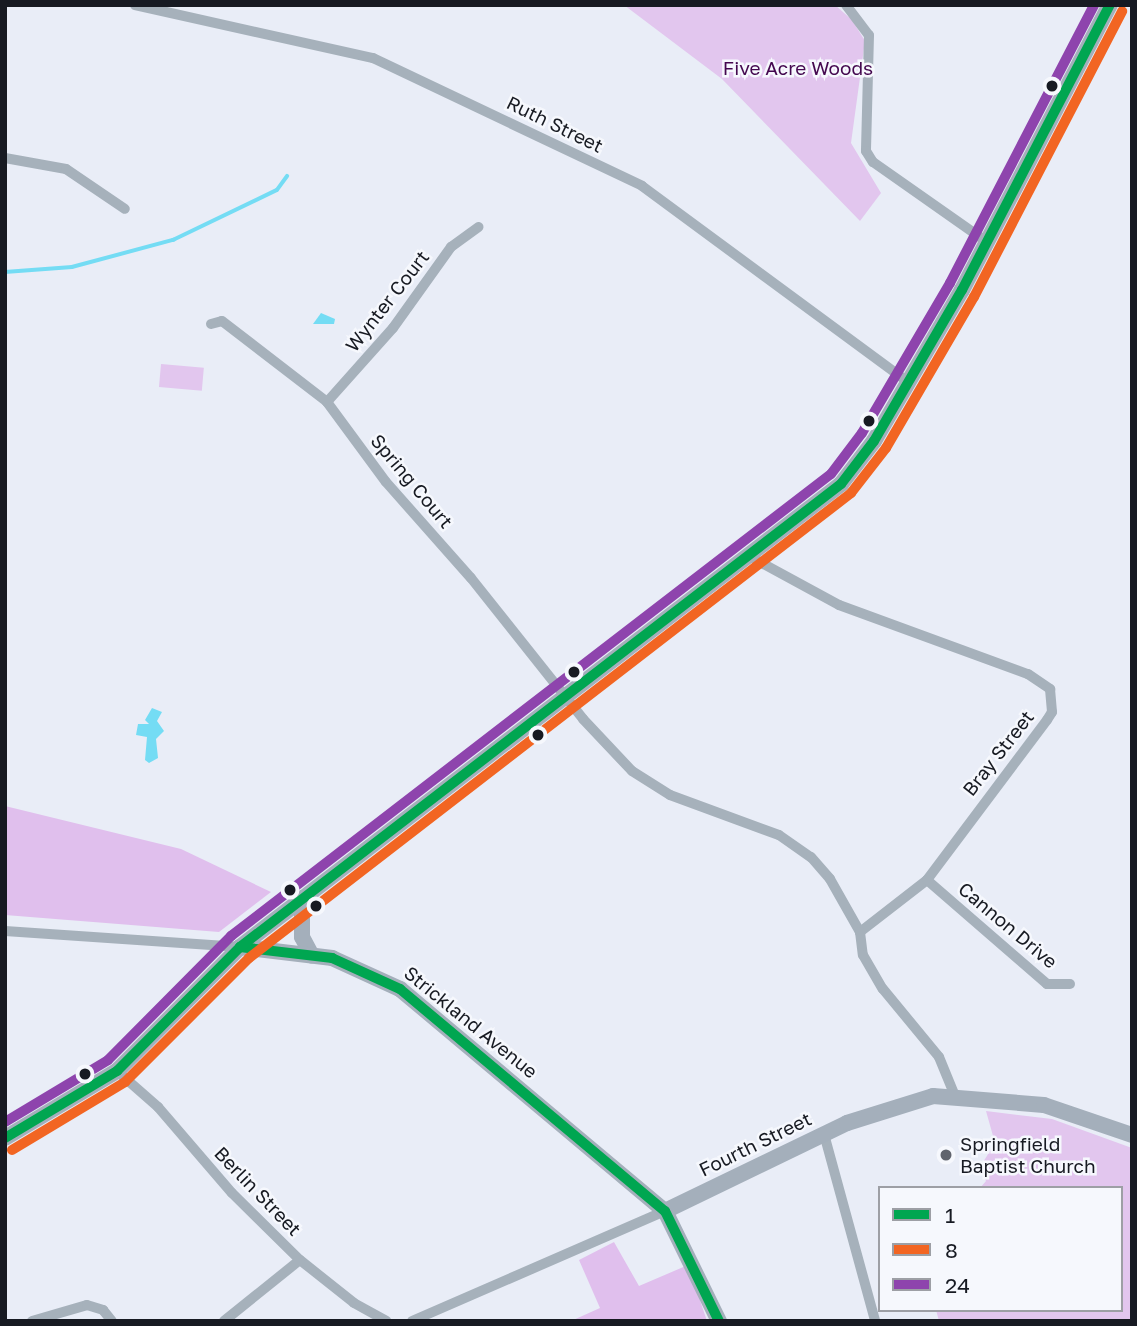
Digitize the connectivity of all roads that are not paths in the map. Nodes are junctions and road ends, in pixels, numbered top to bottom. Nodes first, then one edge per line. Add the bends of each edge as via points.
1 (135, 5) edge
2 (846, 5) edge
3 (1110, 5) edge
4 (5, 158) edge
5 (125, 209) dead end
6 (479, 227) dead end
7 (987, 242) junction
8 (211, 324) dead end
9 (908, 382) junction
10 (327, 402) junction
11 (747, 555) junction
12 (563, 693) junction
13 (927, 880) junction
14 (302, 898) junction
15 (5, 931) edge
16 (859, 932) junction
17 (240, 947) junction
18 (312, 956) junction
19 (1070, 984) dead end
20 (117, 1071) junction
21 (955, 1096) junction
22 (824, 1134) junction
23 (1132, 1135) edge
24 (5, 1138) edge
25 (665, 1211) junction
26 (300, 1260) junction
27 (32, 1321) edge
28 (112, 1321) edge
29 (225, 1321) edge
30 (386, 1321) edge
31 (412, 1321) edge
32 (719, 1321) edge
33 (875, 1321) edge

1 - 9 street, Ruth Street via 373,58 642,186
2 - 7 street via 869,35 866,151 873,162
3 - 7 main road
4 - 5 street via 66,169
6 - 10 street, Wynter Court via 451,247 394,328
7 - 9 main road
8 - 10 street, Spring Court via 222,321
9 - 11 main road via 874,441 841,484
10 - 12 street, Spring Court via 387,482
11 - 12 main road
11 - 13 street, Bray Street via 839,605 1028,674 1050,689 1052,712 1047,720
12 - 14 main road
12 - 16 street, Spring Court via 610,752 641,779 670,795 779,835 811,857 830,879
13 - 16 street, Bray Street
13 - 19 street, Cannon Drive via 1047,984
14 - 17 main road
14 - 18 main road via 302,937
15 - 17 street, Strickland Avenue
16 - 21 street via 863,956 883,989 939,1056
17 - 18 main road, Strickland Avenue
17 - 20 main road
18 - 25 main road, Strickland Avenue via 352,964 400,989
20 - 24 main road
20 - 26 street, Berlin Street via 158,1107 232,1193
21 - 22 main road, Fourth Street via 912,1102
21 - 23 main road, Fourth Street via 1044,1105
22 - 25 main road, Fourth Street
22 - 33 street
25 - 31 street, Fourth Street
25 - 32 main road
26 - 29 street
26 - 30 street, Berlin Street via 354,1303
27 - 28 street via 87,1305 103,1310

